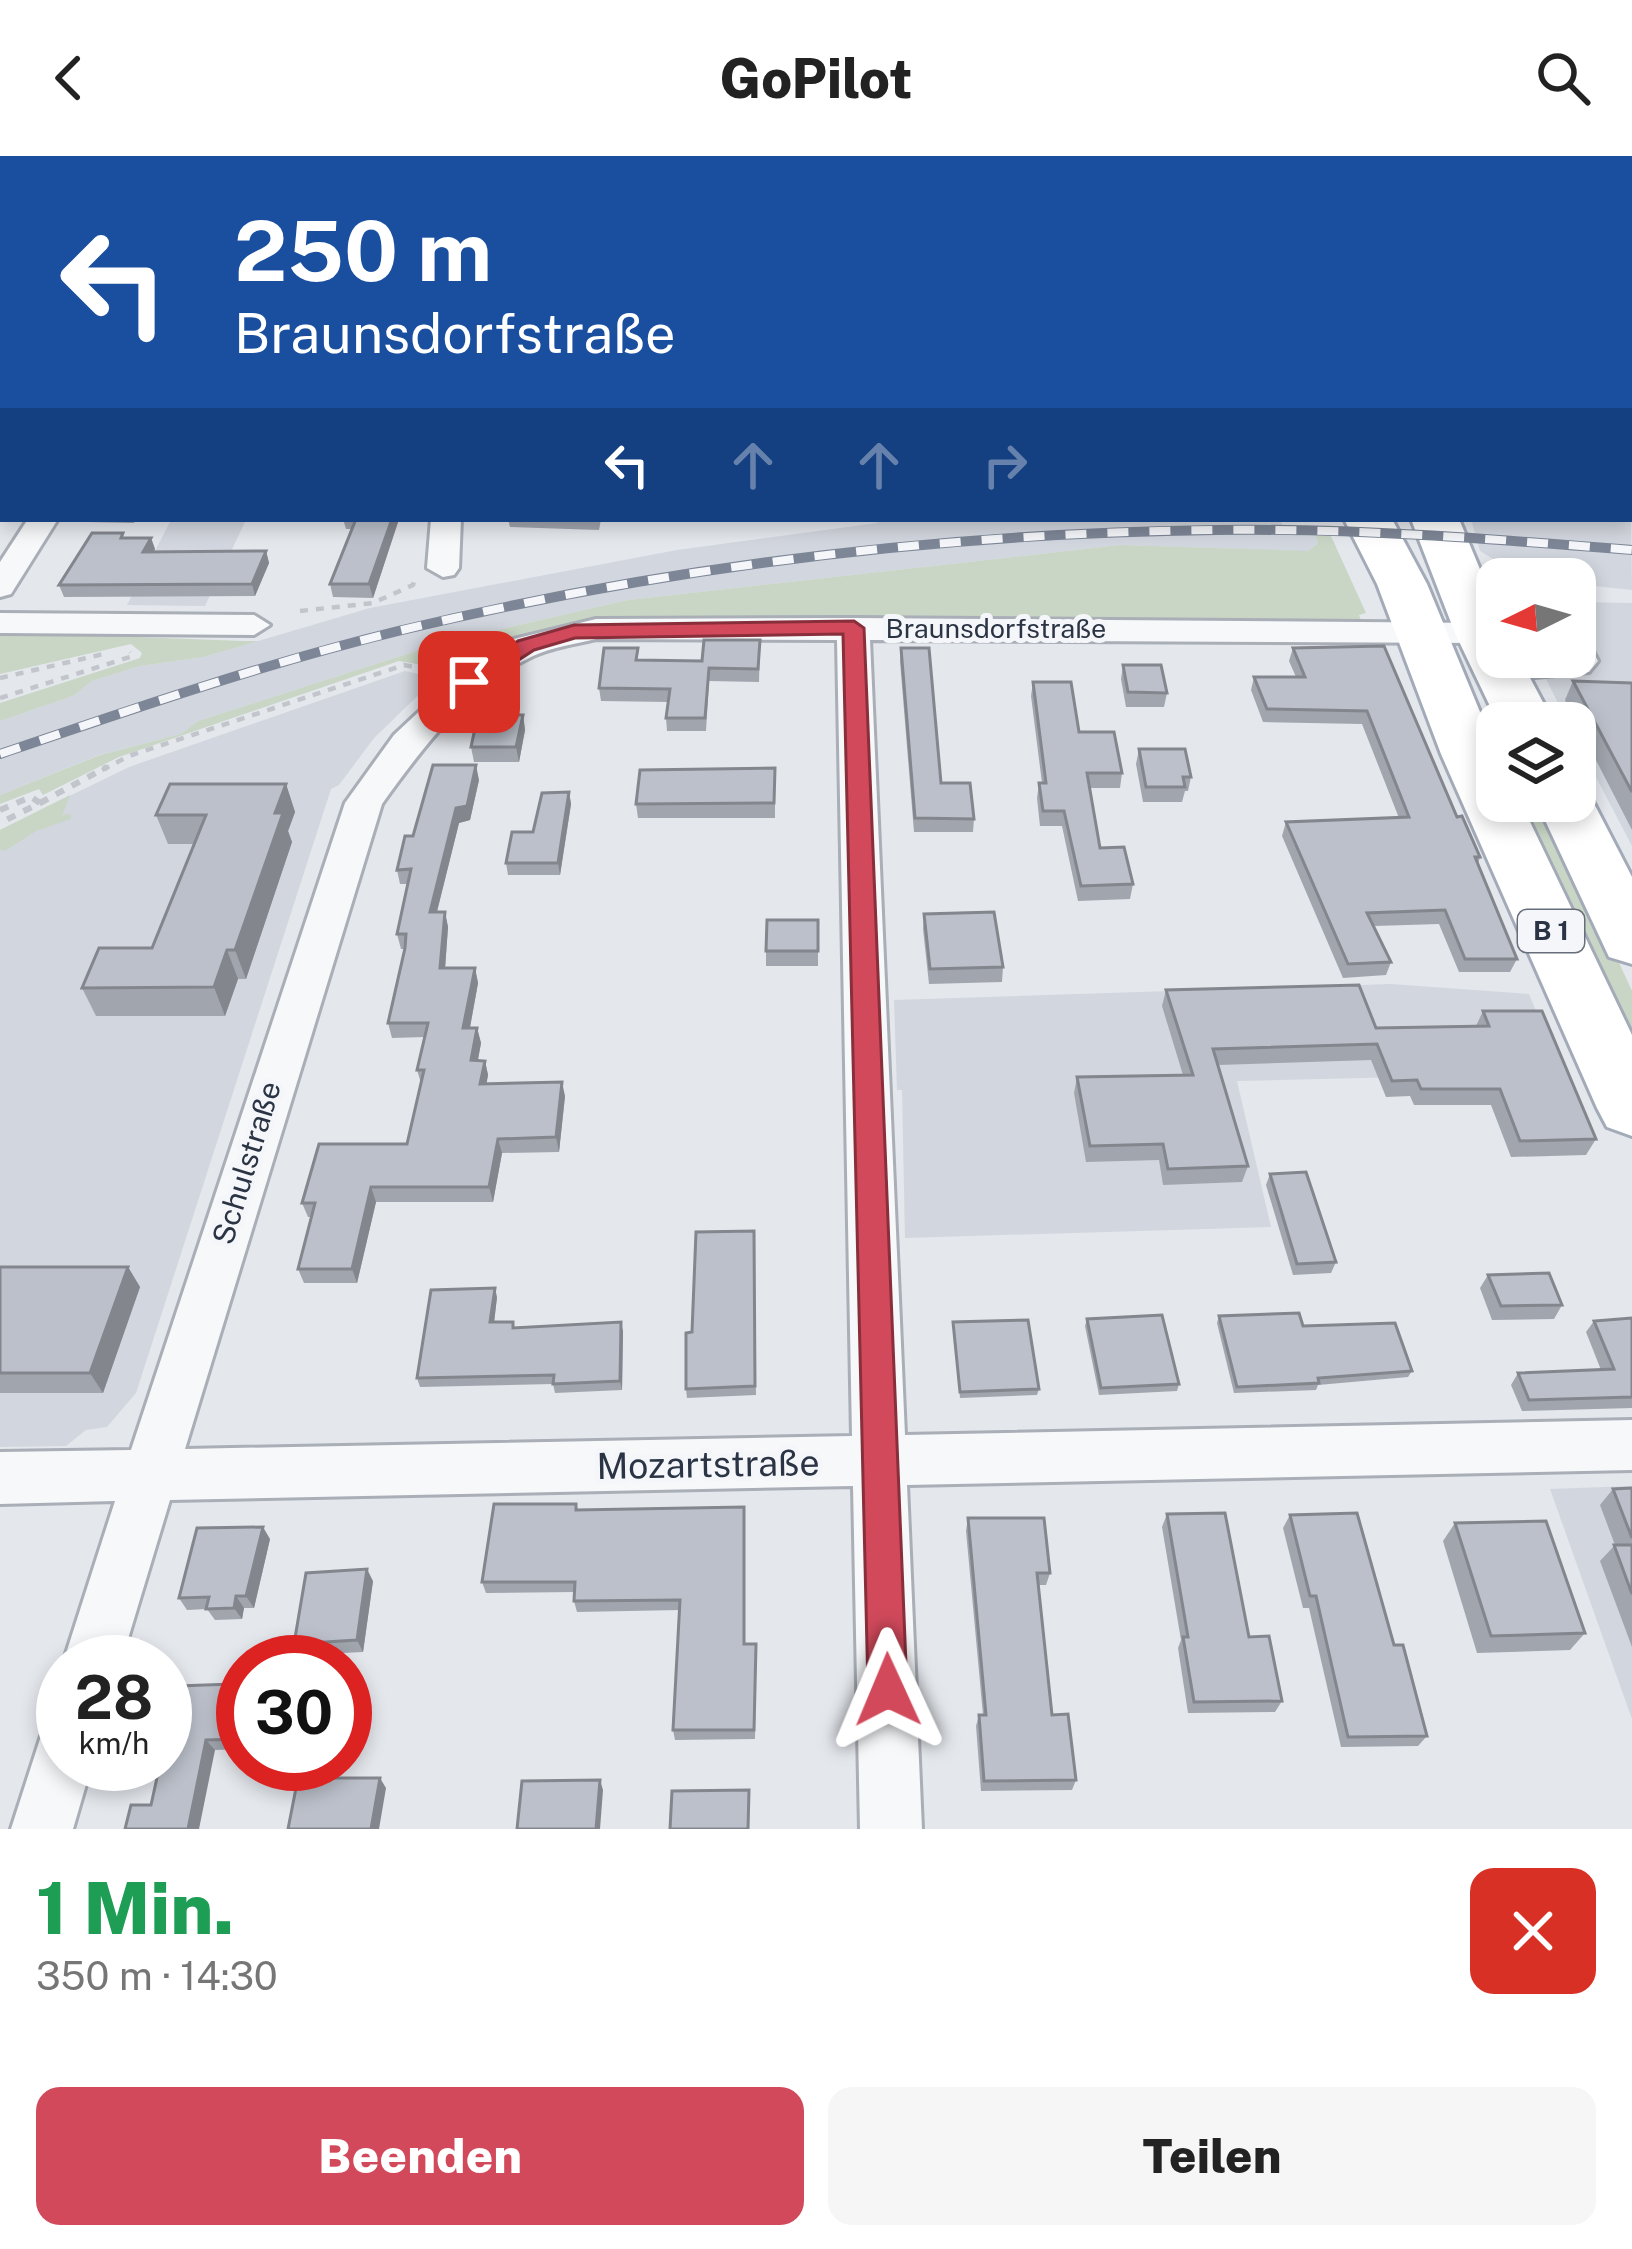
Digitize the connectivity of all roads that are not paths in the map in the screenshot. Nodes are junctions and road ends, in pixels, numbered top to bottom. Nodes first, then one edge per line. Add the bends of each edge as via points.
1 (42, 522) edge
2 (445, 522) edge
3 (1370, 522) edge
4 (1437, 522) edge
5 (443, 568) road end
6 (1476, 578) edge
7 (0, 587) edge
8 (0, 622) edge
9 (254, 625) dead end
10 (854, 628) junction
11 (1468, 647) junction
12 (1476, 648) edge
13 (455, 685) joint
14 (1510, 702) edge
15 (1575, 822) edge
16 (1632, 941) edge
17 (1632, 1108) edge
18 (1632, 1445) edge
19 (882, 1460) junction
20 (148, 1476) junction
21 (0, 1478) edge
22 (100, 1635) edge
23 (53, 1791) edge
24 (42, 1829) edge
25 (891, 1829) edge

1 - 7 street
2 - 5 street
3 - 11 main road, B 1 via 1402,584
4 - 6 main road, B 1
6 - 11 main road, B 1
8 - 9 street
10 - 11 street, Braunsdorfstraße
10 - 13 street, Braunsdorfstraße via 574,632 511,653
10 - 19 street
11 - 12 lane
11 - 14 main road, B 1
11 - 17 main road, B 1 via 1469,754
13 - 20 street, Schulstraße via 364,802
15 - 16 main road, B 1
18 - 19 street, Mozartstraße
19 - 20 street, Mozartstraße
19 - 25 street
20 - 21 street, Mozartstraße
20 - 22 street, Schulstraße
23 - 24 street

